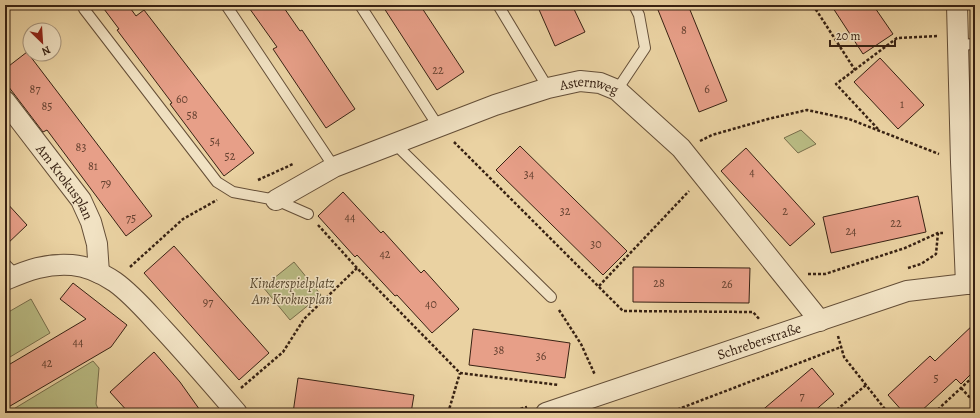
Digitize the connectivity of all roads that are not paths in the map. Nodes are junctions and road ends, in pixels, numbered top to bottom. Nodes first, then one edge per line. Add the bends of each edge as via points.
1 (226, 5) edge
2 (360, 5) edge
3 (498, 5) edge
4 (634, 5) edge
5 (957, 5) edge
6 (84, 9) dead end
7 (964, 41) edge
8 (548, 88) junction
9 (617, 90) junction
10 (5, 102) edge
11 (438, 126) junction
12 (394, 143) junction
13 (334, 167) junction
14 (276, 200) junction
15 (308, 214) road end
16 (9, 273) edge
17 (106, 277) junction
18 (971, 284) edge
19 (551, 297) road end
20 (826, 318) junction
21 (231, 407) edge
22 (546, 413) edge

1 - 13 lane
2 - 11 lane
3 - 8 lane
4 - 9 lane via 639,15 644,48
5 - 7 street
6 - 14 lane via 217,182 233,192
7 - 18 street via 961,162 963,234
8 - 9 street, Asternweg via 580,81 600,83
8 - 11 street, Asternweg
9 - 20 street, Asternweg via 681,148 703,177
10 - 17 street, Am Krokusplan via 81,200 91,222
11 - 12 street, Asternweg
12 - 13 street, Asternweg
12 - 19 lane
13 - 14 street, Asternweg
14 - 15 lane
16 - 17 street via 74,265
17 - 21 street via 138,302
18 - 20 street, Schreberstraße via 907,291
20 - 22 street, Schreberstraße

